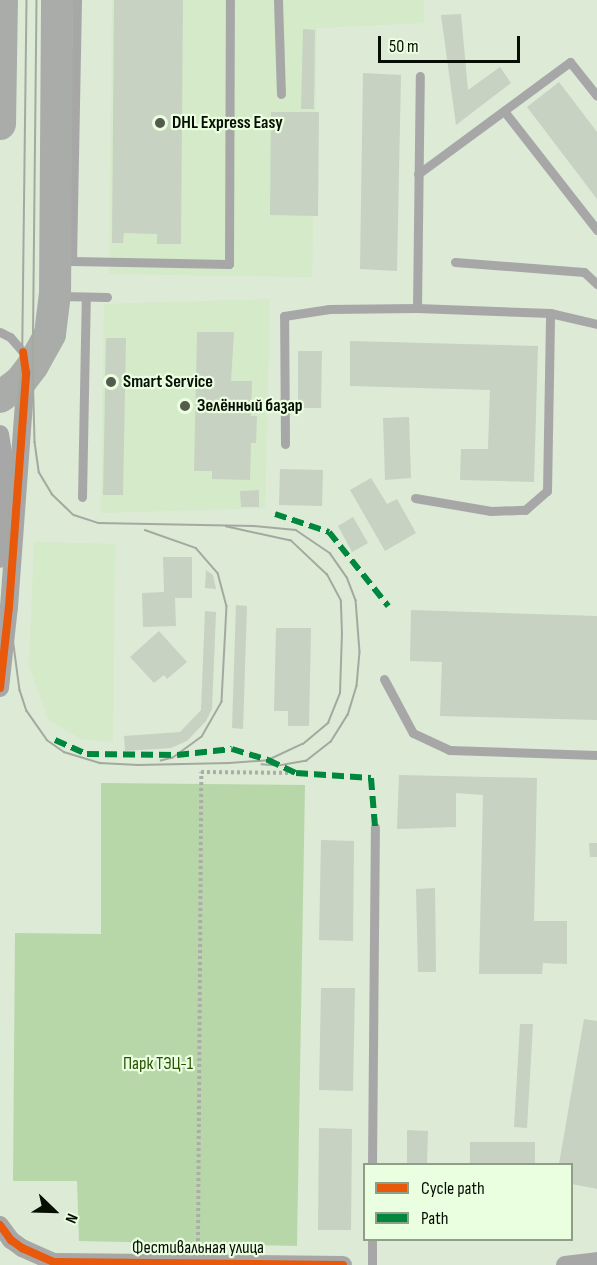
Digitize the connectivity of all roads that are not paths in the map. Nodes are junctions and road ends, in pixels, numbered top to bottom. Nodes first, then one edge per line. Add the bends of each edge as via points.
1 (2, 0) edge
2 (57, 0) edge
3 (77, 0) edge
4 (230, 0) edge
5 (278, 0) edge
6 (420, 76) dead end
7 (280, 94) dead end
8 (597, 96) edge
9 (504, 111) junction
10 (0, 123) edge
11 (418, 174) junction
12 (597, 230) edge
13 (64, 261) junction
14 (455, 262) dead end
15 (597, 284) edge
16 (55, 296) junction
17 (86, 297) junction
18 (107, 297) dead end
19 (417, 308) junction
20 (549, 314) junction
21 (597, 324) edge
22 (0, 332) edge
23 (24, 363) junction
24 (0, 397) edge
25 (0, 434) edge
26 (285, 444) dead end
27 (82, 497) dead end
28 (415, 498) dead end
29 (0, 559) edge
30 (384, 679) dead end
31 (0, 688) edge
32 (597, 754) edge
33 (375, 827) dead end
34 (372, 1163) edge
35 (0, 1226) edge
36 (372, 1241) edge
37 (597, 1261) edge
38 (53, 1263) edge
39 (304, 1264) edge
40 (343, 1265) edge
41 (372, 1265) edge
42 (565, 1265) edge

1 - 10 highway
2 - 13 highway
3 - 13 lane
4 - 13 lane via 229,264
5 - 7 lane
6 - 11 lane
8 - 9 lane via 570,62
9 - 11 lane
9 - 12 lane
11 - 19 lane
13 - 16 highway
14 - 15 lane via 584,272
16 - 17 lane
16 - 23 highway via 50,334
17 - 18 lane
17 - 27 lane
19 - 20 lane
19 - 26 lane via 329,309 284,316
20 - 21 lane
20 - 28 lane via 547,491 525,510 491,511
22 - 23 lane via 10,337
23 - 24 highway
23 - 31 street via 9,607
25 - 29 street via 5,466
30 - 32 lane via 414,733 449,750
33 - 34 lane
35 - 38 street via 22,1248
36 - 41 lane
37 - 42 street
38 - 39 street, Фестивальная улица
39 - 40 street, Фестивальная улица

